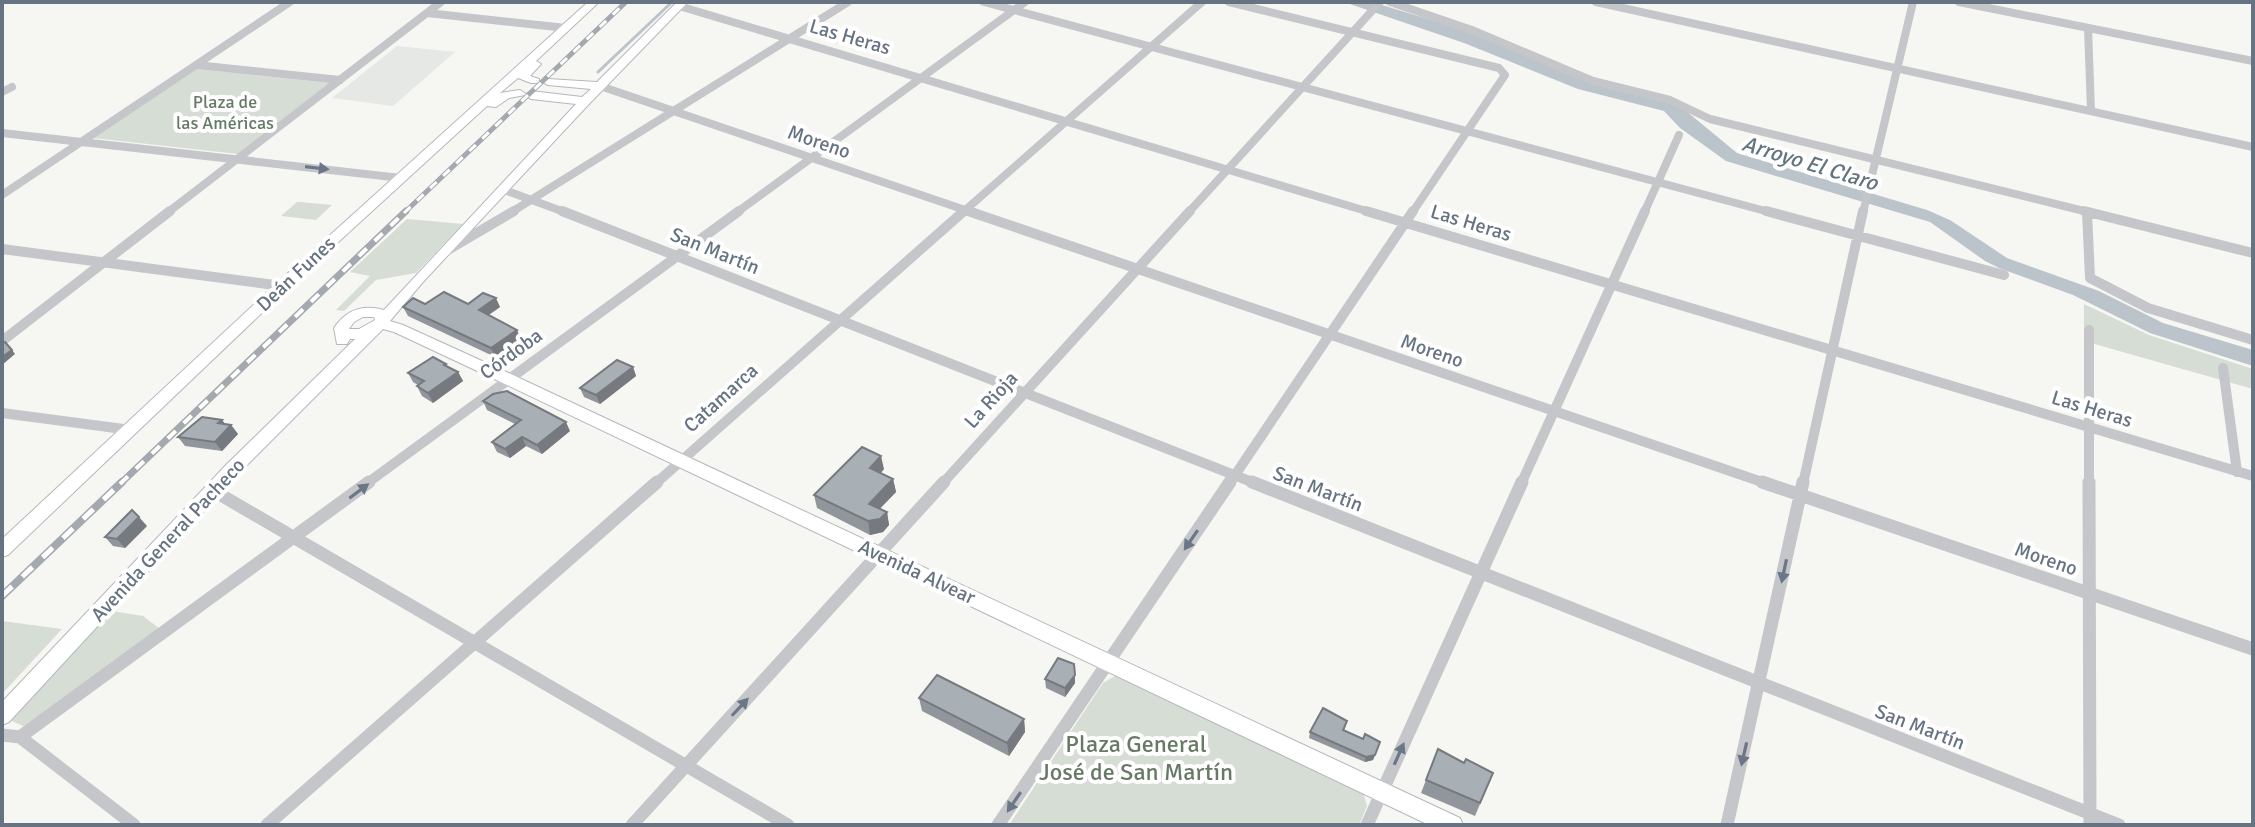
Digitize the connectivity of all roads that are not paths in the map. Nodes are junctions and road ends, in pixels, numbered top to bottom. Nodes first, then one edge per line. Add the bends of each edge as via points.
1 (290, 2) edge
2 (441, 2) edge
3 (594, 2) edge
4 (848, 2) edge
5 (984, 2) edge
6 (1025, 2) edge
7 (1202, 2) edge
8 (1229, 2) edge
9 (1380, 2) edge
10 (1390, 2) edge
11 (1596, 2) edge
12 (1913, 2) edge
13 (1959, 2) edge
14 (681, 4) edge
15 (1014, 10) junction
16 (427, 13) junction
17 (566, 28) junction
18 (2088, 28) junction
19 (1352, 32) junction
20 (790, 38) junction
21 (1152, 46) junction
22 (2253, 61) edge
23 (196, 65) junction
24 (1897, 69) junction
25 (921, 77) junction
26 (340, 80) junction
27 (600, 86) junction
28 (1301, 86) junction
29 (12, 87) dead end
30 (2, 92) edge
31 (585, 101) junction
32 (2091, 111) junction
33 (674, 112) junction
34 (1065, 121) junction
35 (452, 131) junction
36 (1469, 131) junction
37 (2, 133) edge
38 (1679, 135) dead end
39 (84, 141) junction
40 (2253, 147) edge
41 (239, 158) junction
42 (812, 158) junction
43 (1874, 160) junction
44 (1227, 169) junction
45 (401, 178) junction
46 (1660, 181) junction
47 (502, 189) junction
48 (2, 195) edge
49 (533, 200) junction
50 (964, 211) junction
51 (2087, 212) junction
52 (1407, 222) junction
53 (1858, 235) junction
54 (2, 249) edge
55 (442, 253) junction
56 (2253, 253) edge
57 (679, 255) junction
58 (105, 262) junction
59 (1137, 269) junction
60 (2004, 275) dead end
61 (1611, 285) junction
62 (282, 286) junction
63 (839, 320) junction
64 (376, 321) junction
65 (2089, 330) dead end
66 (1330, 335) junction
67 (2253, 340) edge
68 (2, 341) edge
69 (1833, 351) junction
70 (335, 366) junction
71 (2223, 368) dead end
72 (510, 380) junction
73 (1023, 394) junction
74 (1555, 412) junction
75 (2, 413) edge
76 (2089, 427) junction
77 (131, 430) junction
78 (681, 460) junction
79 (2237, 472) junction
80 (1235, 476) junction
81 (2253, 476) edge
82 (214, 491) junction
83 (1801, 495) junction
84 (296, 538) junction
85 (2, 550) edge
86 (880, 554) junction
87 (1481, 573) junction
88 (2090, 593) junction
89 (475, 642) junction
90 (2253, 649) edge
91 (1108, 663) junction
92 (1760, 683) junction
93 (2, 716) edge
94 (2, 735) edge
95 (20, 737) junction
96 (687, 764) junction
97 (1382, 792) junction
98 (2090, 819) edge
99 (134, 825) edge
100 (267, 825) edge
101 (632, 825) edge
102 (788, 825) edge
103 (998, 825) edge
104 (1367, 825) edge
105 (1452, 825) edge
106 (1727, 825) edge
107 (2119, 825) edge

1 - 23 street
2 - 16 street
3 - 17 street, Deán Funes
4 - 20 street
5 - 15 street
6 - 15 street, Córdoba
7 - 21 street, Catamarca
8 - 19 street
9 - 19 street, La Rioja
10 - 43 street via 1593,81 1670,100 1710,119
11 - 24 street
12 - 24 street
13 - 18 street
14 - 20 street, Las Heras
14 - 27 street, Avenida General Pacheco
15 - 21 street
15 - 25 street, Córdoba
16 - 17 street
16 - 26 street
17 - 27 street via 523,77
17 - 35 street, Deán Funes
18 - 22 street
18 - 32 street
19 - 28 street, La Rioja
19 - 36 street via 1505,71
20 - 25 street, Las Heras
20 - 33 street
21 - 28 street
21 - 34 street, Catamarca
23 - 26 street
23 - 39 street
24 - 32 street
24 - 43 street
25 - 34 street, Las Heras
25 - 42 street, Córdoba
26 - 41 street
27 - 31 street, Avenida General Pacheco
27 - 33 street, Moreno
28 - 36 street
28 - 44 street, La Rioja
29 - 30 street
31 - 35 street via 502,96
31 - 47 street, Avenida General Pacheco
32 - 40 street
33 - 42 street, Moreno
33 - 49 street
34 - 44 street, Las Heras
34 - 50 street, Catamarca
35 - 45 street, Deán Funes
36 - 46 street
36 - 52 street
37 - 39 street
38 - 46 street
39 - 41 street
39 - 48 street
41 -> 45 street
41 - 58 street
42 - 50 street, Moreno
42 - 57 street, Córdoba
43 - 51 street
43 - 53 street
44 - 52 street, Las Heras
44 - 59 street, La Rioja
45 - 62 street, Deán Funes
46 - 53 street
46 - 61 street
47 - 49 street, San Martín
47 - 55 street, Avenida General Pacheco
49 - 55 street
49 - 57 street, San Martín
50 - 59 street, Moreno
50 - 63 street, Catamarca
51 - 56 street
51 - 67 street via 2090,278 2152,309
52 - 61 street, Las Heras
52 - 66 street
53 - 60 street
53 - 69 street
54 - 58 street
55 - 64 street, Avenida General Pacheco
57 - 63 street, San Martín
57 - 72 street, Córdoba
58 - 62 street
58 - 68 street
59 - 66 street, Moreno
59 - 73 street, La Rioja
61 - 69 street, Las Heras
61 - 74 street
62 - 77 street, Deán Funes
63 - 73 street, San Martín
63 - 78 street, Catamarca
64 - 70 street, Avenida General Pacheco
64 - 70 street, Avenida General Pacheco via 355,336 344,334
64 - 72 street, Avenida Alvear
65 - 76 street
66 - 74 street, Moreno
66 - 80 street
69 - 76 street, Las Heras
69 - 83 street
70 - 82 street, Avenida General Pacheco
71 - 79 street
72 - 78 street, Avenida Alvear
84 -> 72 street, Córdoba
73 - 80 street, San Martín
73 - 86 street, La Rioja
74 - 83 street, Moreno
74 - 87 street
75 - 77 street
76 - 79 street, Las Heras
76 - 88 street
77 - 85 street, Deán Funes
78 - 86 street, Avenida Alvear
78 - 89 street, Catamarca
79 - 81 street, Las Heras
80 - 87 street, San Martín
80 -> 91 street
82 - 84 street
82 - 93 street, Avenida General Pacheco
83 - 88 street, Moreno
83 -> 92 street
84 - 89 street
84 - 95 street, Córdoba
86 - 91 street, Avenida Alvear
96 -> 86 street, La Rioja
87 - 92 street, San Martín
97 -> 87 street
88 - 90 street, Moreno
88 - 98 street
89 - 96 street
89 - 100 street, Catamarca
91 - 97 street, Avenida Alvear
91 -> 103 street
92 - 98 street, San Martín
92 -> 106 street
94 - 95 street
95 - 99 street
96 - 101 street, La Rioja
96 - 102 street
97 - 104 street
97 - 105 street, Avenida Alvear
98 - 107 street, San Martín

